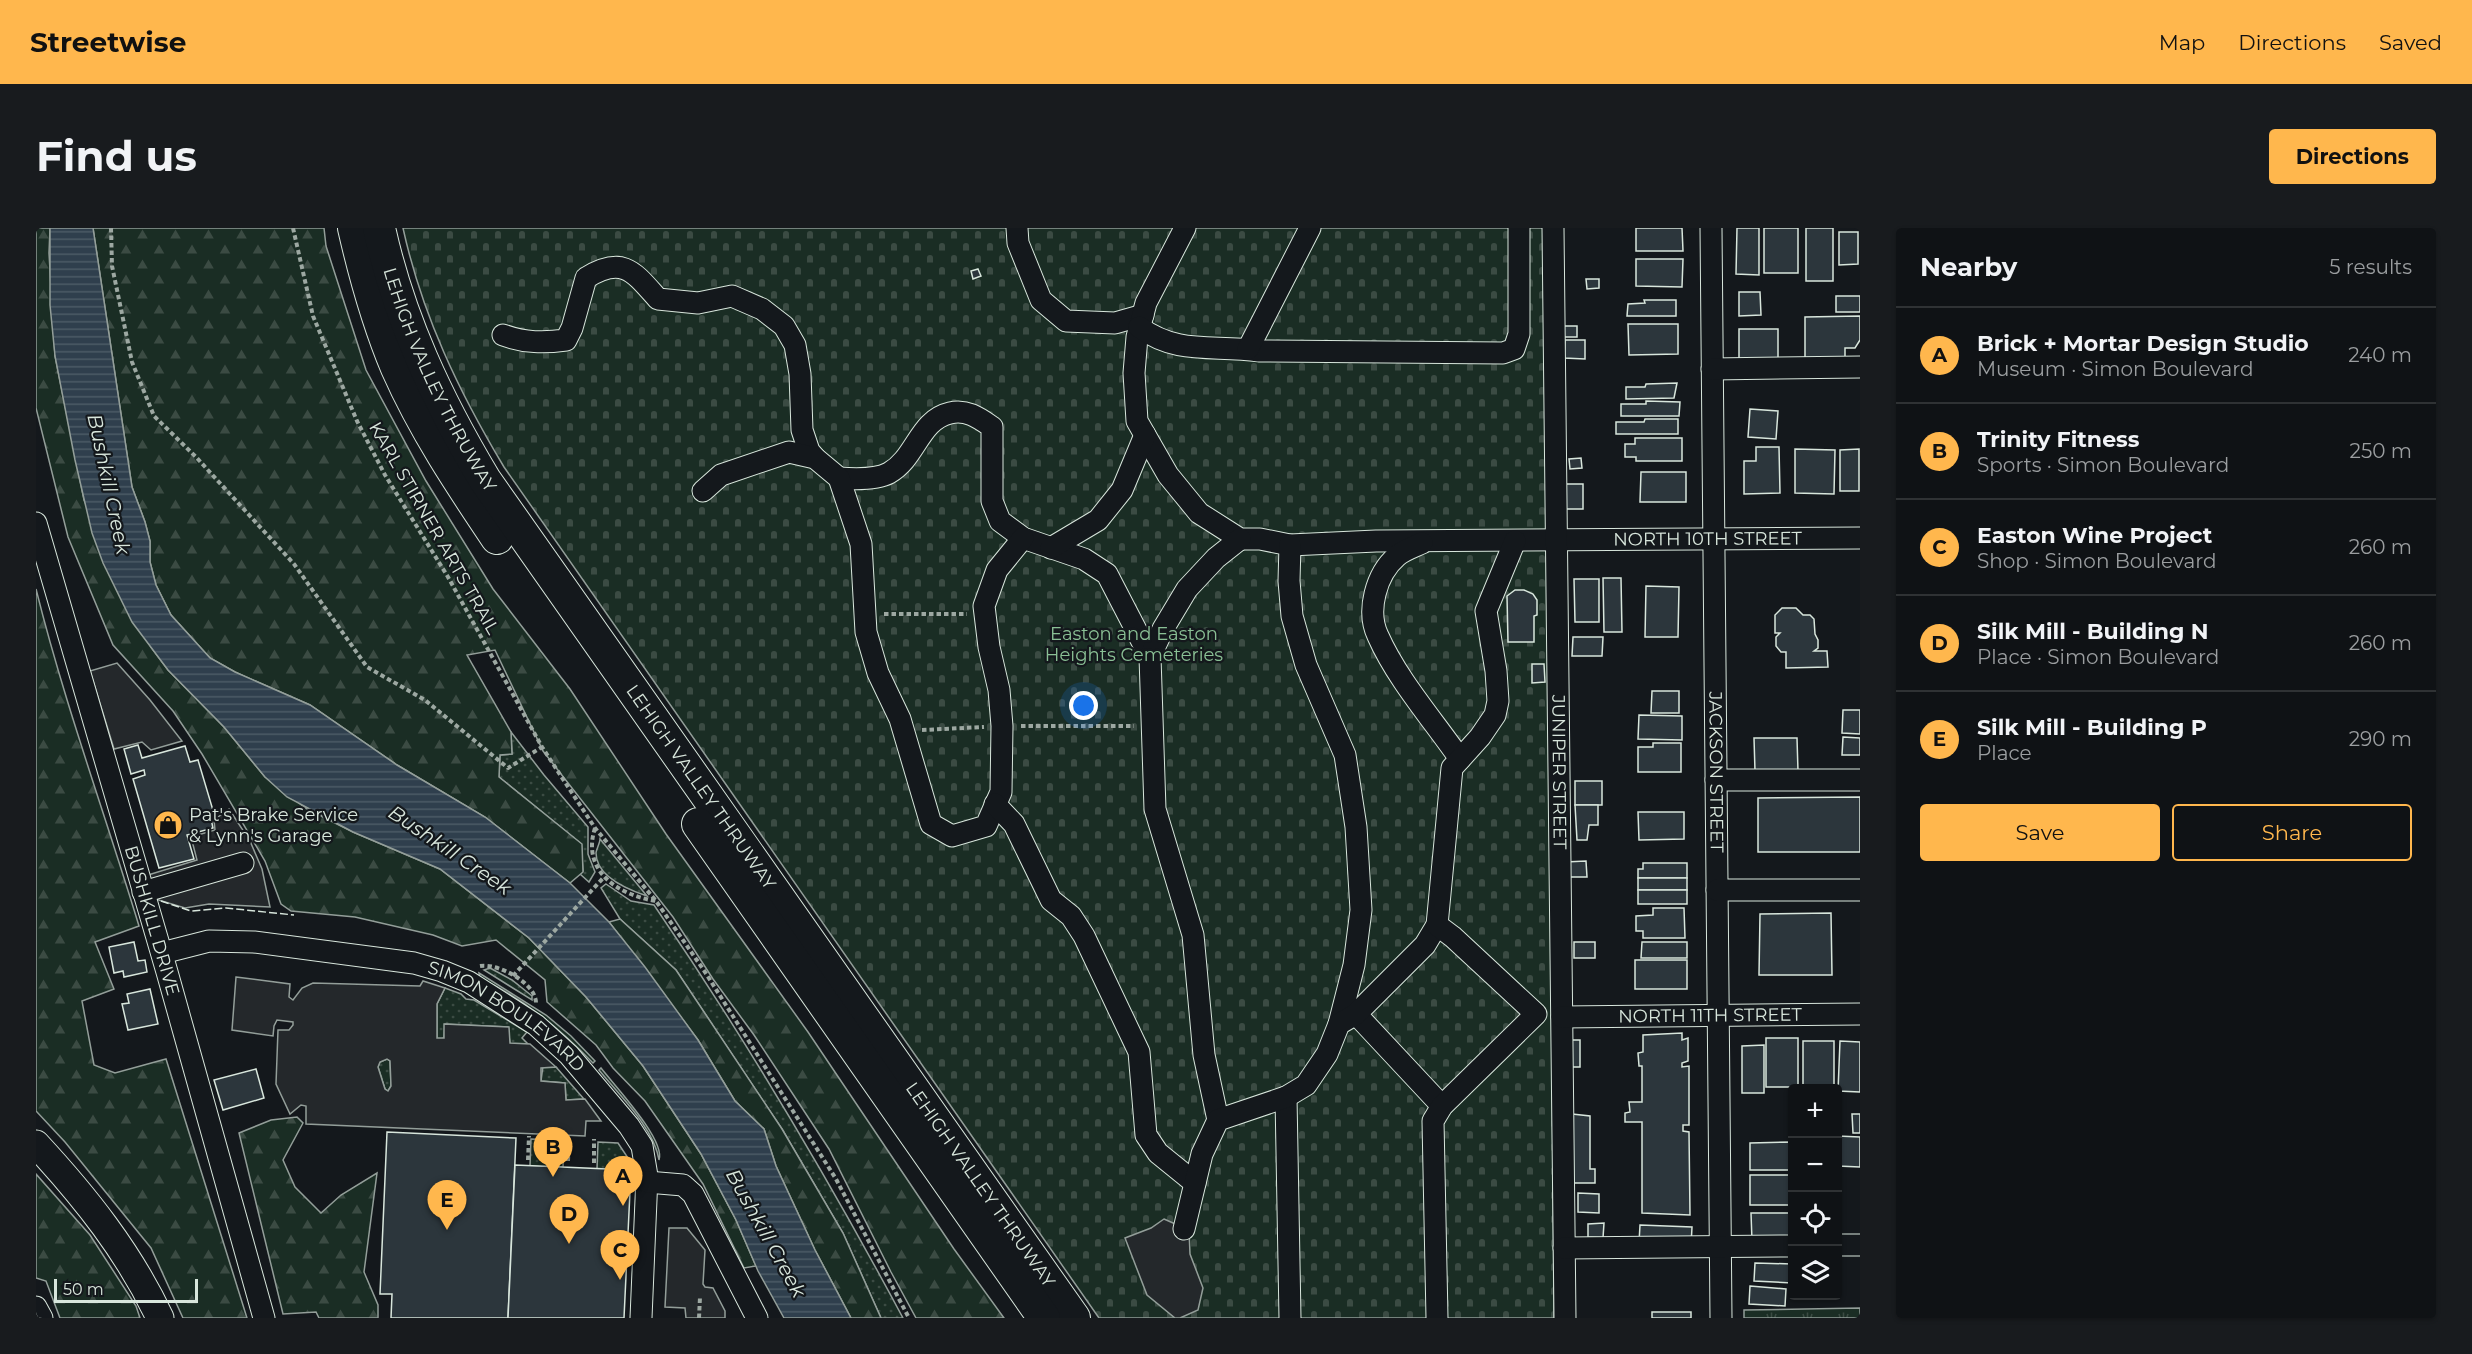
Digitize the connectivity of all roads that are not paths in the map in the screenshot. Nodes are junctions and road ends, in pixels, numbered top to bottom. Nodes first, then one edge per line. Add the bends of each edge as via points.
1 (354, 228) edge
2 (379, 228) edge
3 (1017, 228) edge
4 (1185, 228) edge
5 (1310, 228) edge
6 (1519, 228) edge
7 (1553, 228) edge
8 (1711, 228) edge
9 (1141, 321) junction
10 (503, 335) dead end
11 (1248, 350) junction
12 (1860, 367) edge
13 (1712, 369) junction
14 (1144, 435) junction
15 (815, 458) junction
16 (839, 478) junction
17 (704, 491) dead end
18 (36, 523) edge
19 (1023, 538) junction
20 (1860, 538) edge
21 (1240, 539) junction
22 (1713, 539) junction
23 (1428, 541) junction
24 (1515, 541) junction
25 (1557, 541) junction
26 (1290, 545) junction
27 (1051, 548) junction
28 (1150, 657) junction
29 (1460, 759) junction
30 (1716, 780) junction
31 (1860, 780) edge
32 (995, 804) junction
33 (243, 863) dead end
34 (1717, 890) junction
35 (1860, 890) edge
36 (143, 892) junction
37 (1437, 925) junction
38 (162, 953) junction
39 (1536, 1014) junction
40 (1860, 1014) edge
41 (1561, 1015) junction
42 (1718, 1015) junction
43 (1348, 1019) junction
44 (1286, 1097) junction
45 (1442, 1106) junction
46 (1218, 1120) junction
47 (36, 1144) edge
48 (647, 1182) junction
49 (1195, 1183) junction
50 (1184, 1228) dead end
51 (1842, 1245) edge
52 (1860, 1245) edge
53 (1720, 1246) junction
54 (1788, 1246) edge
55 (1564, 1248) junction
56 (36, 1307) edge
57 (42, 1318) edge
58 (160, 1318) edge
59 (264, 1318) edge
60 (641, 1318) edge
61 (757, 1318) edge
62 (1044, 1318) edge
63 (1074, 1318) edge
64 (1290, 1318) edge
65 (1437, 1318) edge
66 (1565, 1318) edge
67 (1721, 1318) edge

1 - 62 highway, LEHIGH VALLEY THRUWAY via 372,298 398,368 458,479
2 - 63 highway, LEHIGH VALLEY THRUWAY via 393,283 419,355 441,405 485,480
3 - 9 street via 1018,243 1041,300 1066,321
4 - 9 street via 1146,303
5 - 11 street
6 - 11 street via 1519,334 1514,349 1503,353
7 - 25 street, JUNIPER STREET
8 - 13 street, JACKSON STREET
9 - 11 street via 1156,339 1189,348
9 - 14 street via 1134,373 1137,421
10 - 15 street via 519,341 566,340 586,278 598,270 618,267 635,273 658,298 698,303 732,296 762,309 784,326 795,345 802,430
12 - 13 street
13 - 22 street, JACKSON STREET
14 - 21 street via 1168,475 1199,513
14 - 27 street via 1122,490 1098,520
15 - 16 street
15 - 17 street via 789,452 721,475
16 - 19 street via 888,474 907,458 938,416 960,411 977,416 992,428 992,501 1000,521
16 - 32 street via 861,544 866,632 878,673 904,730 931,824 952,836 974,830 986,826
18 - 36 street, BUSHKILL DRIVE
19 - 27 street
19 - 32 street via 997,570 984,606 1002,726 1000,792
20 - 22 street, NORTH 10TH STREET
21 - 26 street, NORTH 10TH STREET
21 - 28 street via 1187,589
22 - 25 street, NORTH 10TH STREET
22 - 30 street, JACKSON STREET
23 - 24 street, NORTH 10TH STREET
23 - 26 street, NORTH 10TH STREET
23 - 29 street via 1396,557 1381,579 1372,606 1377,635
24 - 25 street, NORTH 10TH STREET
24 - 29 street via 1486,611 1498,701 1495,715
25 - 41 street, JUNIPER STREET
26 - 43 street via 1292,616 1306,665 1345,755 1356,827 1360,910
27 - 28 street via 1084,559 1107,574
28 - 46 street via 1155,809 1193,935 1204,1055
29 - 37 street via 1452,768
30 - 31 street
30 - 34 street, JACKSON STREET
32 - 49 street via 1014,824 1051,900 1071,916 1084,936 1140,1052 1146,1135 1158,1153
33 - 36 street
34 - 35 street
34 - 42 street, JACKSON STREET
36 - 38 street, BUSHKILL DRIVE
37 - 39 street
37 - 43 street via 1425,945
38 - 48 street, SIMON BOULEVARD via 209,941 255,942 414,963 469,982 536,1025 569,1055 636,1136 645,1157
38 - 59 street, BUSHKILL DRIVE
39 - 41 street, NORTH 11TH STREET
39 - 45 street
40 - 42 street, NORTH 11TH STREET
41 - 42 street, NORTH 11TH STREET
41 - 55 street, JUNIPER STREET
42 - 53 street, JACKSON STREET
43 - 44 street via 1306,1085
43 - 45 street
44 - 46 street
44 - 64 street
45 - 65 street via 1433,1121
46 - 49 street via 1202,1154
47 - 58 main road via 75,1186 119,1244
48 - 60 street, SIMON BOULEVARD
48 - 61 street via 683,1185 693,1194
49 - 50 street
51 - 52 street
53 - 54 street
53 - 55 street
53 - 67 street, JACKSON STREET
55 - 66 street, JUNIPER STREET
56 - 57 street

